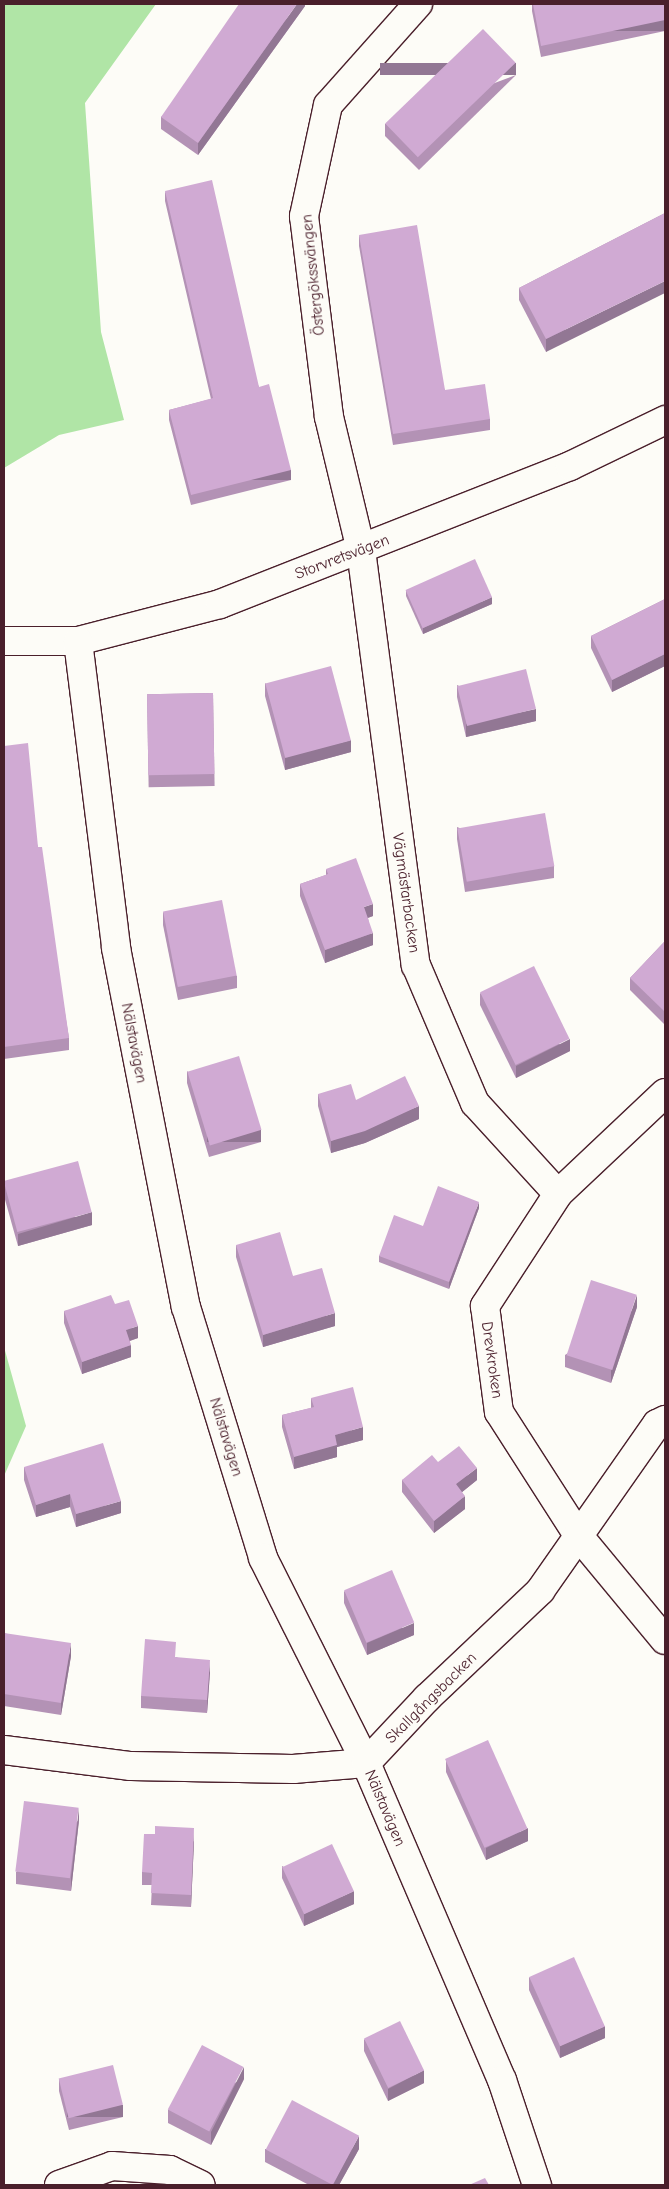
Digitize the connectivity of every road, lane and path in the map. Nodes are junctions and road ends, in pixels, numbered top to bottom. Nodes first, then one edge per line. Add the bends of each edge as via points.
1 (418, 4) edge
2 (665, 420) edge
3 (361, 550) junction
4 (4, 641) edge
5 (78, 641) junction
6 (665, 1093) edge
7 (558, 1194) junction
8 (665, 1420) edge
9 (578, 1535) junction
10 (665, 1640) edge
11 (4, 1750) edge
12 (366, 1763) junction
13 (60, 2185) edge
14 (201, 2185) edge
15 (537, 2185) edge

1 - 3 street, Östergökssvängen via 328,106 304,216 329,417
2 - 3 street, Storvretsvägen via 570,466
3 - 5 street, Storvretsvägen via 220,604
3 - 7 street, Vägmästarbacken via 416,965 475,1102
4 - 5 street, Storvretsvägen
5 - 12 street, Nälstavägen via 116,948 186,1307 263,1558
6 - 7 street, Drevkroken
7 - 9 street, Drevkroken via 485,1306 499,1412
8 - 9 street, Skallgångsbacken via 657,1424
9 - 10 street, Drevkroken
9 - 12 street, Skallgångsbacken via 540,1591 427,1698
11 - 12 street via 131,1766 293,1769
12 - 15 street, Nälstavägen via 502,2080
13 - 14 street via 112,2166 170,2170

